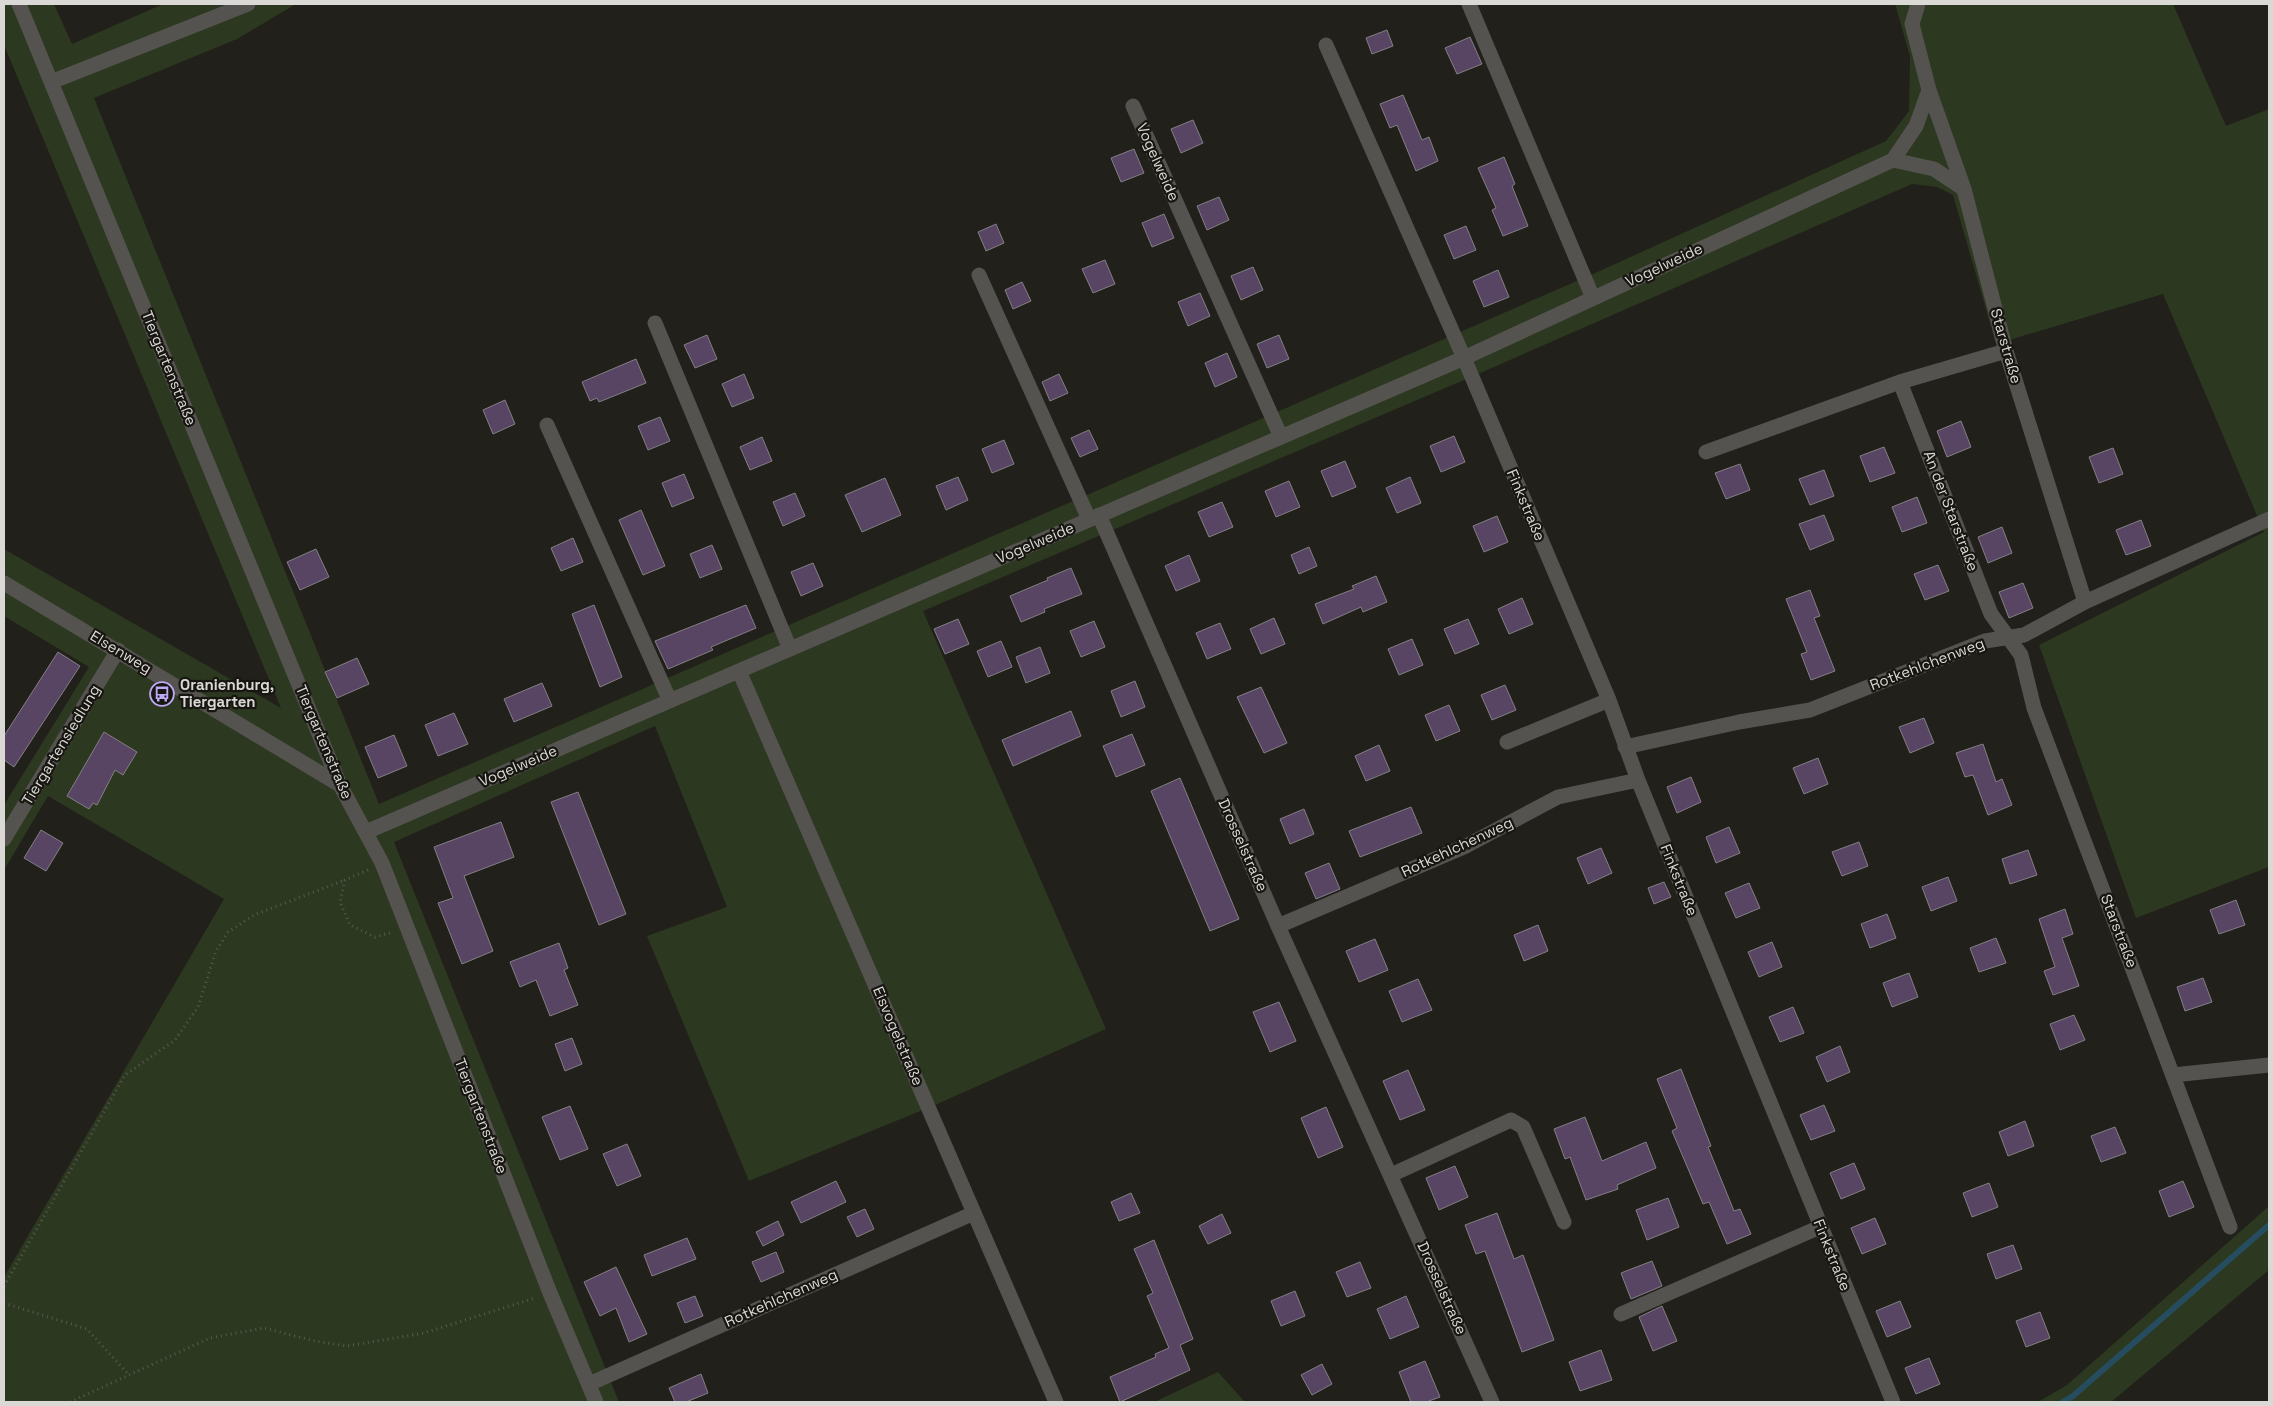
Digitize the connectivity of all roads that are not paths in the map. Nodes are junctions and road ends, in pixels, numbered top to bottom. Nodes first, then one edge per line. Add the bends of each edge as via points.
1 (19, 4) edge
2 (248, 4) edge
3 (1469, 4) edge
4 (1906, 4) edge
5 (1918, 4) edge
6 (1912, 24) junction
7 (1326, 45) dead end
8 (51, 82) junction
9 (1928, 90) junction
10 (1133, 106) dead end
11 (1893, 160) junction
12 (1964, 188) junction
13 (980, 275) dead end
14 (1593, 298) junction
15 (655, 322) dead end
16 (2006, 351) junction
17 (1464, 358) junction
18 (1900, 382) junction
19 (546, 425) dead end
20 (1281, 437) junction
21 (1706, 452) dead end
22 (1094, 517) junction
23 (2269, 519) edge
24 (4, 583) edge
25 (2085, 602) junction
26 (2007, 637) junction
27 (790, 649) junction
28 (118, 650) junction
29 (740, 671) junction
30 (1609, 700) junction
31 (670, 701) junction
32 (1507, 742) dead end
33 (1625, 747) junction
34 (1638, 780) junction
35 (340, 785) junction
36 (366, 832) junction
37 (4, 839) edge
38 (1278, 926) junction
39 (2269, 1065) edge
40 (2173, 1075) junction
41 (1391, 1174) junction
42 (974, 1213) junction
43 (1564, 1222) dead end
44 (1820, 1227) junction
45 (2230, 1227) dead end
46 (1621, 1314) dead end
47 (589, 1384) junction
48 (596, 1402) edge
49 (1056, 1402) edge
50 (1492, 1402) edge
51 (1893, 1402) edge

1 - 8 street, Tiergartenstraße
2 - 8 street
3 - 14 street
4 - 6 street
5 - 6 street
6 - 9 street
7 - 17 street, Finkstraße
8 - 35 street, Tiergartenstraße
9 - 11 street via 1916,126
9 - 12 street, Starstraße
10 - 20 street, Vogelweide
11 - 12 street via 1934,169
11 - 14 street, Vogelweide
12 - 16 street, Starstraße
13 - 22 street, Drosselstraße
14 - 17 street, Vogelweide
15 - 27 street
16 - 18 street
16 - 25 street, Starstraße
17 - 20 street, Vogelweide
17 - 30 street, Finkstraße
18 - 21 street
18 - 26 street, An der Starstraße via 1990,614
19 - 31 street
20 - 22 street, Vogelweide
22 - 27 street, Vogelweide
22 - 38 street, Drosselstraße
23 - 25 street, Rotkehlchenweg
24 - 28 street, Elsenweg
25 - 26 street, Rotkehlchenweg via 2024,635
26 - 33 street, Rotkehlchenweg via 1985,641 1810,710
26 - 40 street, Starstraße via 2021,655 2034,708
27 - 29 street, Vogelweide
28 - 35 street, Elsenweg
28 - 37 street, Tiergartensiedlung
29 - 31 street, Vogelweide
29 - 42 street, Eisvogelstraße
30 - 32 street
30 - 33 street, Finkstraße
31 - 36 street, Vogelweide
33 - 34 street, Finkstraße
34 - 38 street, Rotkehlchenweg via 1558,797 1466,846
34 - 44 street, Finkstraße
35 - 36 street, Tiergartenstraße
36 - 47 street, Tiergartenstraße via 382,863 550,1294
38 - 41 street, Drosselstraße
39 - 40 street
40 - 45 street, Starstraße
41 - 43 street via 1511,1120 1523,1127
41 - 50 street, Drosselstraße
42 - 47 street, Rotkehlchenweg
42 - 49 street, Eisvogelstraße
44 - 46 street
44 - 51 street, Finkstraße
47 - 48 street, Tiergartenstraße

